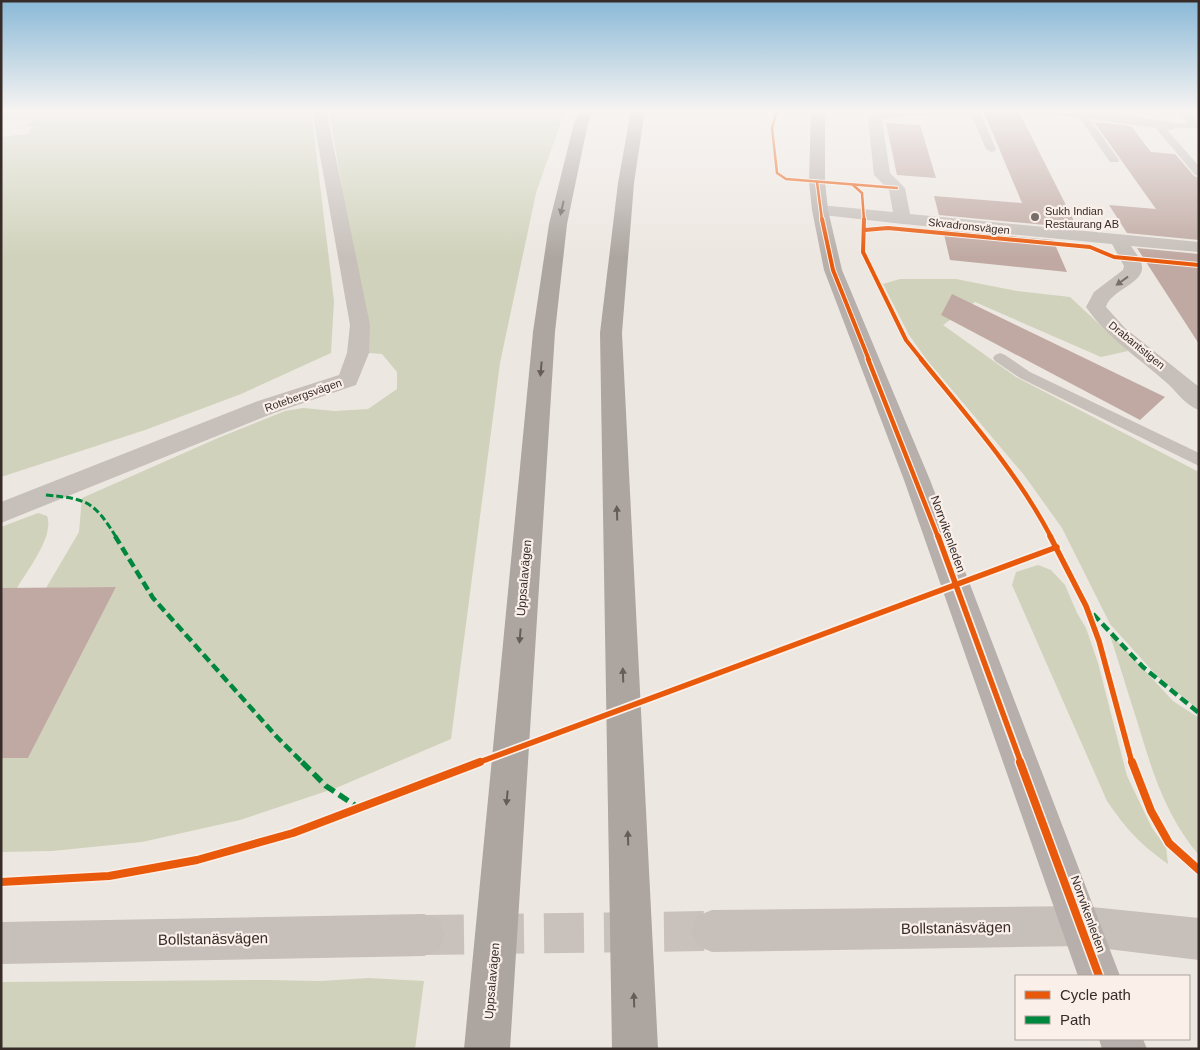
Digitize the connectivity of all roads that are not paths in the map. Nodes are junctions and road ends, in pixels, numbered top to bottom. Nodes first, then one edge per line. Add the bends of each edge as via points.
1 (328, 159) edge
2 (573, 159) edge
3 (630, 159) edge
4 (817, 159) edge
5 (880, 159) edge
6 (1187, 159) edge
7 (1199, 173) edge
8 (820, 210) junction
9 (903, 219) junction
10 (1119, 240) junction
11 (1199, 247) edge
12 (1000, 358) dead end
13 (1199, 402) edge
14 (1199, 460) edge
15 (1, 513) edge
16 (1082, 926) junction
17 (712, 932) tunnel mouth
18 (424, 934) tunnel mouth
19 (1199, 939) edge
20 (1, 943) edge
21 (1099, 975) edge
22 (487, 1049) edge
23 (635, 1049) edge

1 - 15 street, Rotebergsvägen via 360,325 361,343 348,380 266,408
2 -> 22 highway, Uppsalavägen via 558,224 544,332
23 -> 3 highway via 611,333
4 - 8 main road, Norrvikenleden
5 - 9 street via 882,175 897,188
6 - 7 lane
8 - 9 street, Skvadronsvägen
8 - 16 main road, Norrvikenleden via 834,270 917,480
9 - 10 street, Skvadronsvägen
10 - 11 street, Skvadronsvägen
10 -> 13 street, Drabantstigen via 1132,271 1122,282 1101,295 1096,306 1108,323 1177,378
12 - 14 lane via 1025,375
16 - 17 street, Bollstanäsvägen
16 - 19 street, Bollstanäsvägen
16 - 21 main road, Norrvikenleden
18 - 20 street, Bollstanäsvägen

